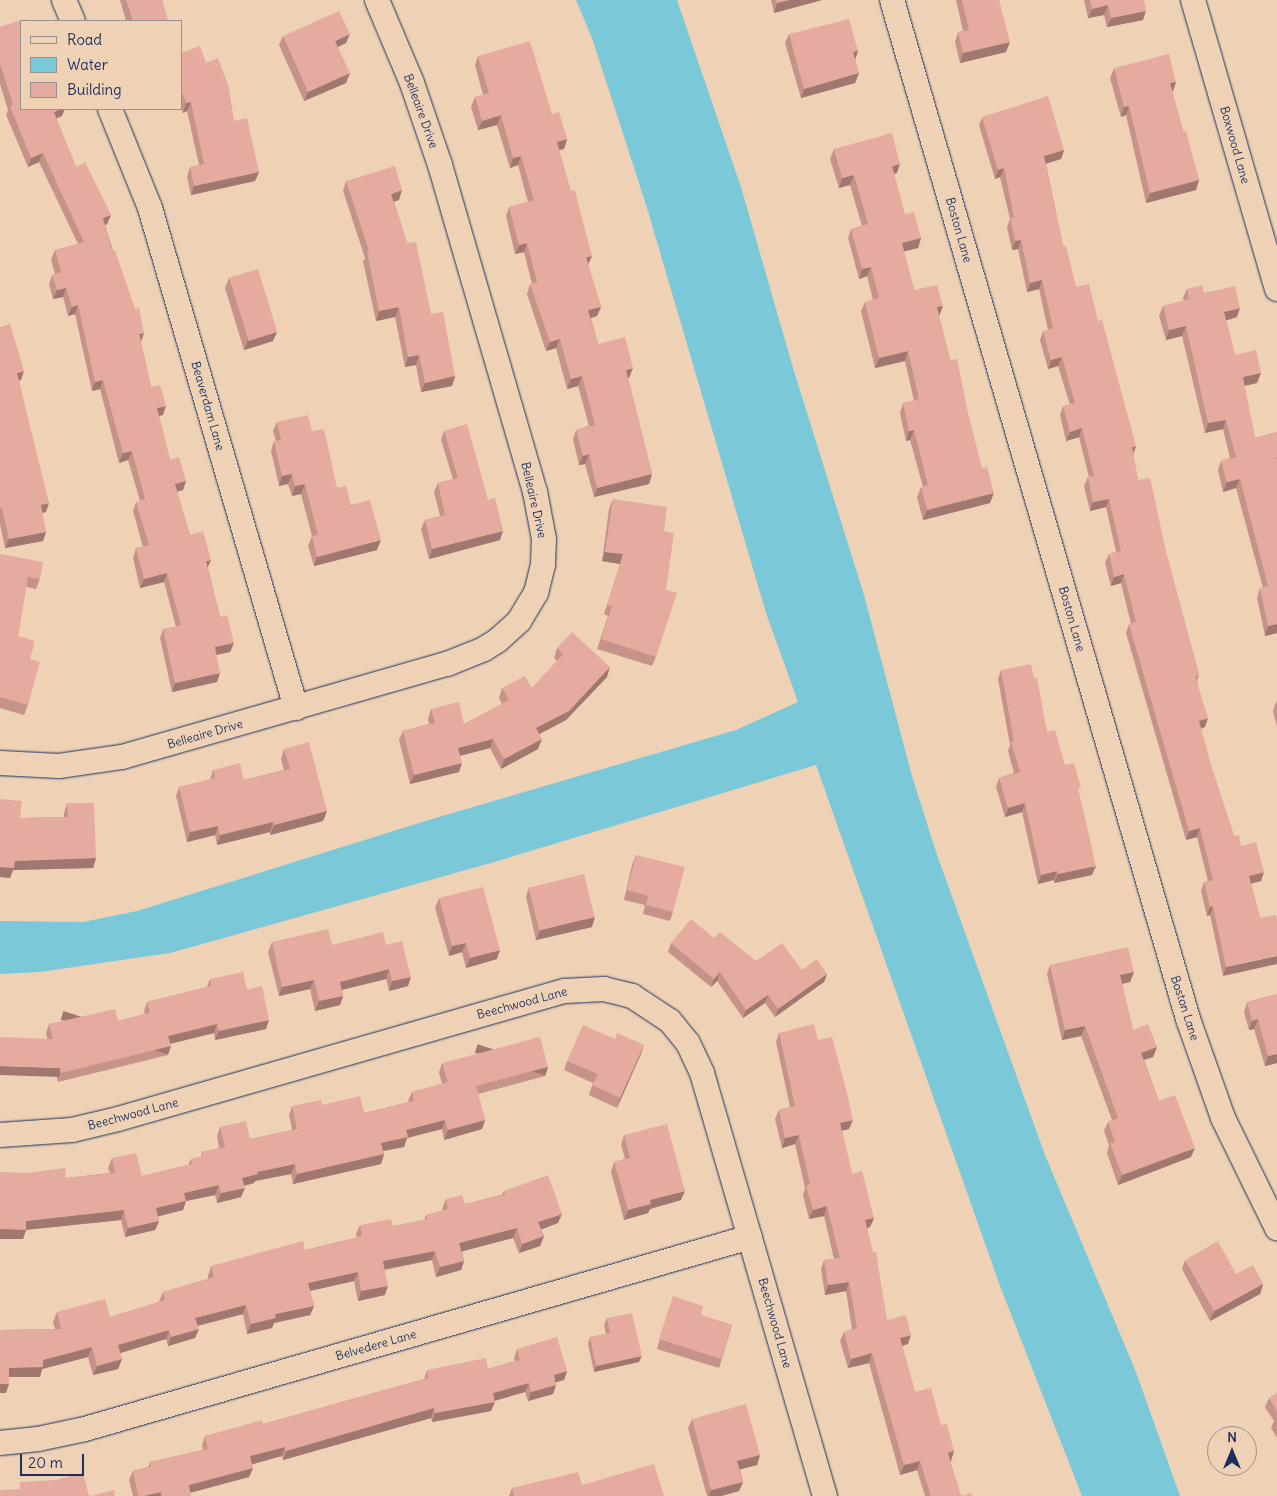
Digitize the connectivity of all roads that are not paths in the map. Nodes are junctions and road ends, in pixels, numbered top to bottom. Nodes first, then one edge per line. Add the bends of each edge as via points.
1 (64, 0) edge
2 (377, 0) edge
3 (892, 0) edge
4 (1193, 0) edge
5 (73, 20) edge
6 (110, 110) edge
7 (1277, 289) edge
8 (296, 708) junction
9 (0, 763) edge
10 (0, 1135) edge
11 (1277, 1228) edge
12 (750, 1237) junction
13 (0, 1443) edge
14 (825, 1496) edge

1 - 5 street
2 - 8 street, Belleaire Drive via 412,83 465,246 535,492 544,539 543,565 536,592 524,614 508,632 484,649 447,664
3 - 11 street, Boston Lane via 1188,1019 1223,1118
4 - 7 street, Boxwood Lane
6 - 8 street, Beaverdam Lane via 150,208
8 - 9 street, Belleaire Drive via 148,751 98,762 59,766
10 - 12 street, Beechwood Lane via 50,1133 94,1126 527,1000 565,991 604,989 632,996 659,1012 688,1042 707,1090
12 - 13 street, Belvedere Lane via 86,1430
12 - 14 street, Beechwood Lane

